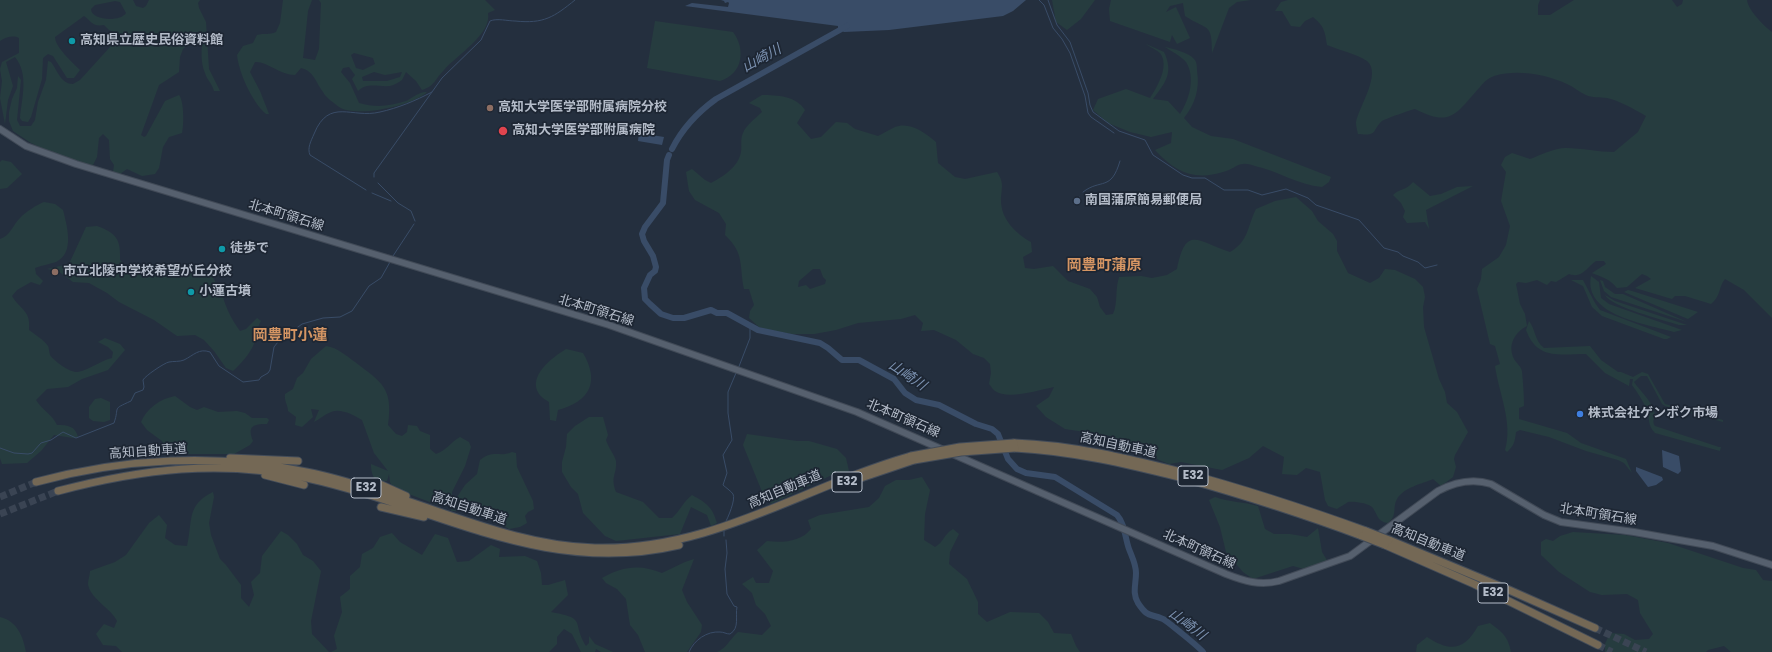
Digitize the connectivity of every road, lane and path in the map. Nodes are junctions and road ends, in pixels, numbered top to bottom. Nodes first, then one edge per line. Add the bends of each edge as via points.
1 (0, 129) edge
2 (188, 460) junction
3 (298, 462) dead end
4 (193, 468) junction
5 (36, 482) tunnel mouth
6 (375, 482) dead end
7 (304, 485) dead end
8 (58, 491) tunnel mouth
9 (380, 507) dead end
10 (481, 529) junction
11 (1387, 543) junction
12 (1772, 565) edge
13 (1595, 628) tunnel mouth
14 (1598, 646) tunnel mouth

1 - 12 main road, 北本町領石線 via 26,146 76,164 609,325 881,421 1240,579 1260,584 1269,584 1350,556 1438,491 1470,481 1491,484 1560,522 1713,546
2 - 3 highway via 248,458
2 - 5 highway, 高知自動車道 / E32 via 113,465
2 - 10 highway, 高知自動車道 / E32 via 257,464 307,472 369,489
4 - 7 highway via 255,474
4 - 8 highway, 高知自動車道 / E32 via 139,472
4 - 10 highway, 高知自動車道 / E32 via 255,470 306,478 375,496
6 - 10 highway
9 - 10 highway
10 - 11 highway, 高知自動車道 / E32, bridge via 549,549 595,553 635,552 734,529 781,507 913,458 1015,446 1087,456 1165,474 1364,533
11 - 13 highway, 高知自動車道 / E32 via 1509,590
11 - 14 highway, 高知自動車道 / E32

